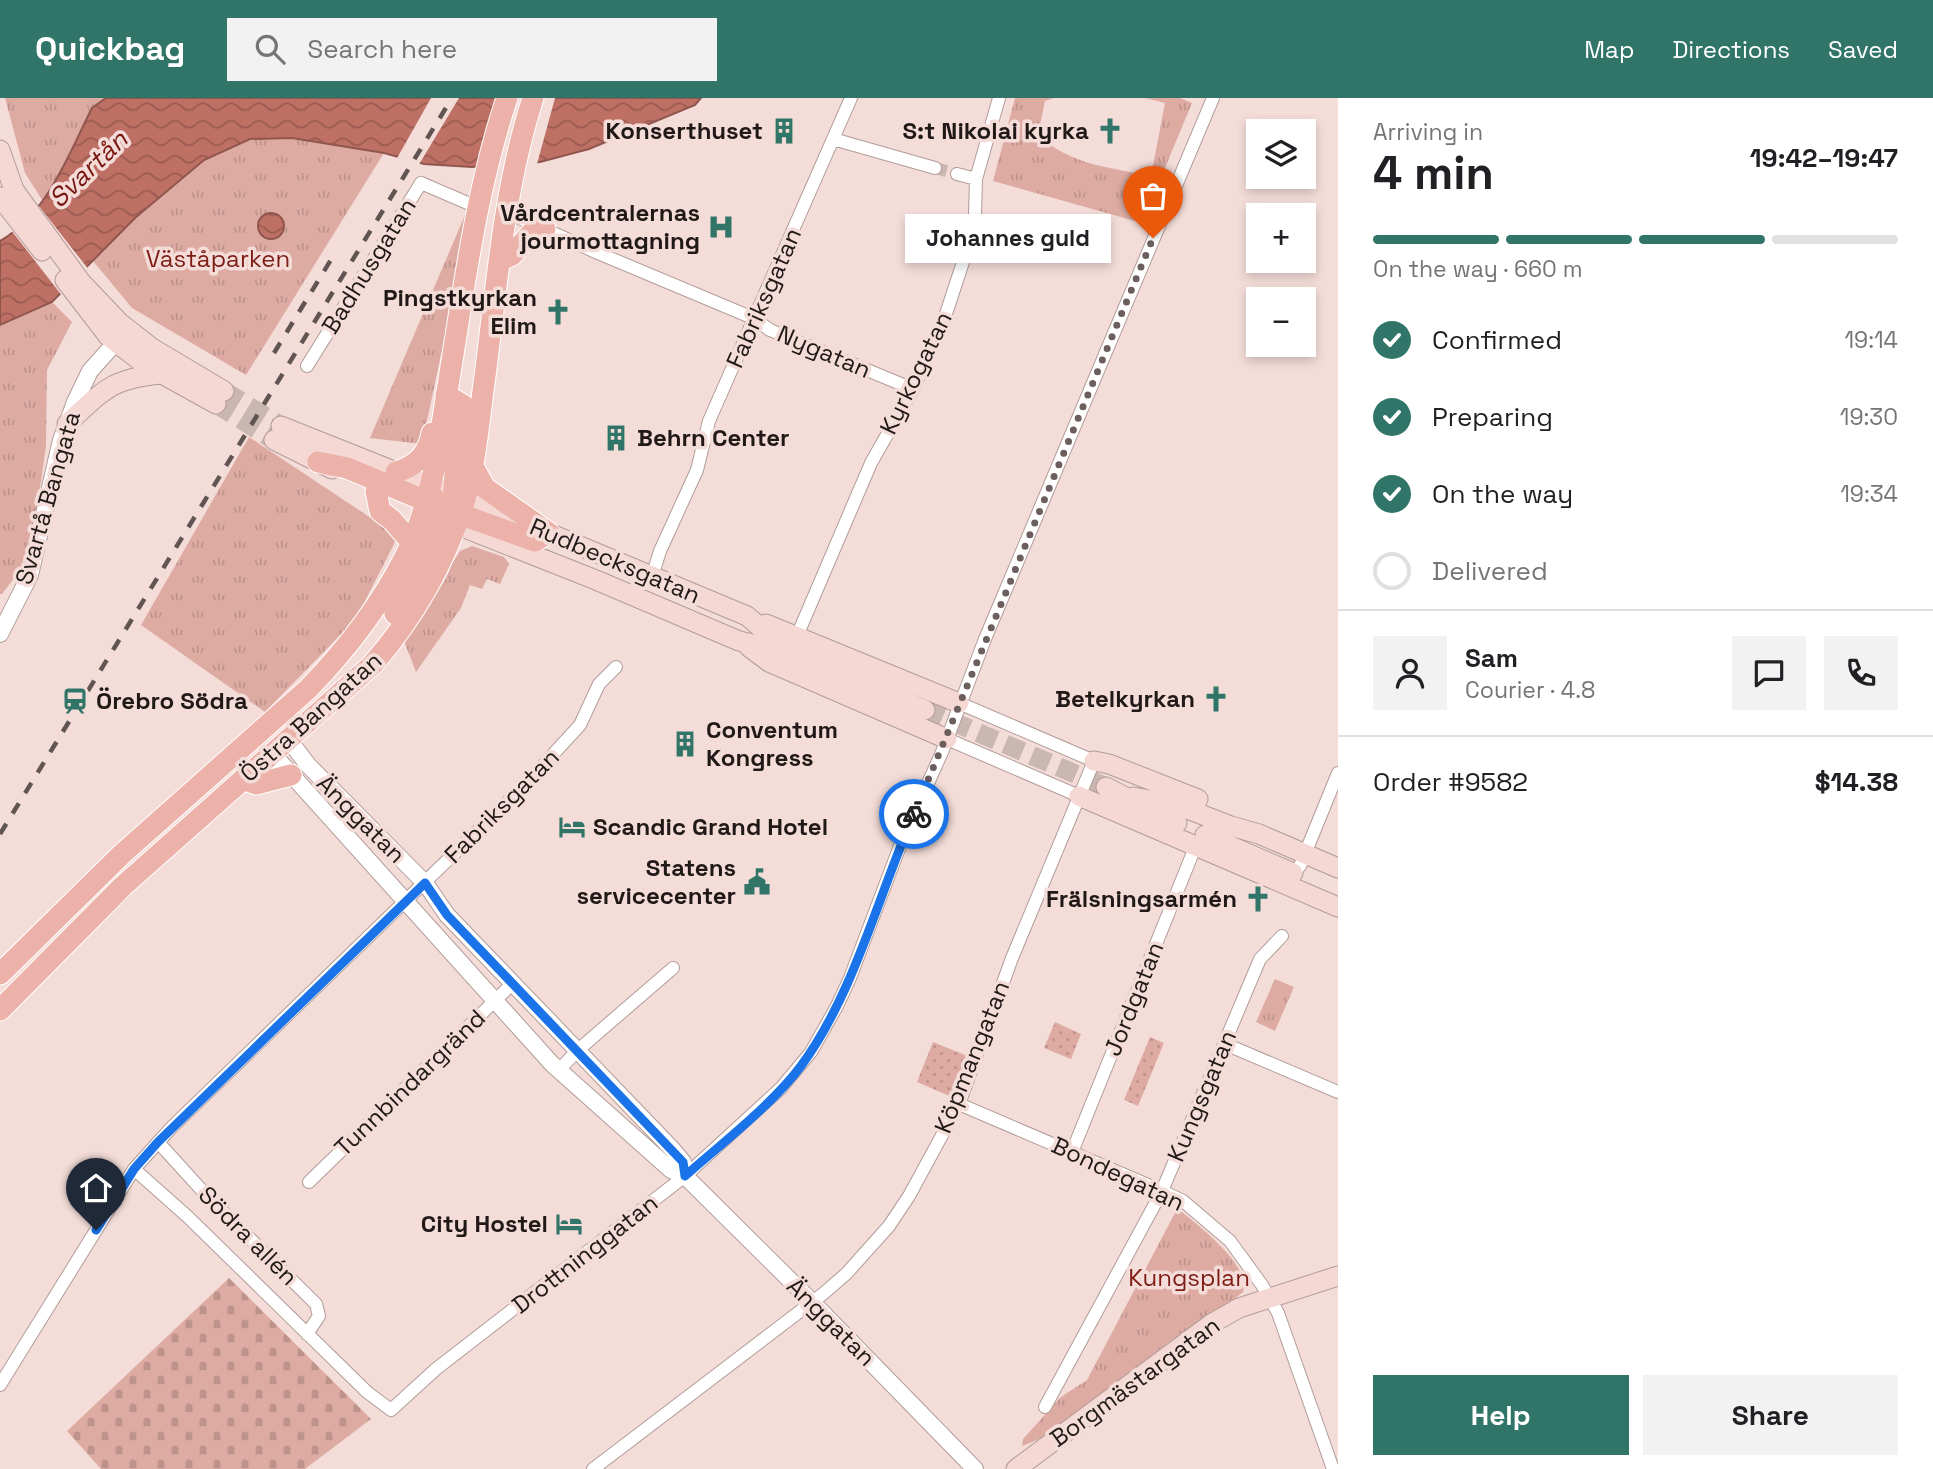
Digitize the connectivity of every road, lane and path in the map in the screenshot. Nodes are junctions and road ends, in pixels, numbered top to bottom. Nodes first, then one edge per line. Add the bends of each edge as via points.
1 (507, 98) edge
2 (533, 98) edge
3 (851, 98) edge
4 (999, 98) edge
5 (1213, 98) edge
6 (833, 139) junction
7 (0, 150) edge
8 (3, 167) edge
9 (935, 168) tunnel mouth
10 (957, 174) tunnel mouth
11 (976, 179) junction
12 (0, 197) edge
13 (479, 208) junction
14 (506, 212) junction
15 (24, 217) junction
16 (545, 229) junction
17 (499, 261) junction
18 (753, 318) junction
19 (118, 332) junction
20 (307, 366) dead end
21 (162, 374) junction
22 (913, 389) junction
23 (446, 395) junction
24 (67, 424) junction
25 (318, 462) junction
26 (472, 465) junction
27 (396, 472) junction
28 (376, 491) junction
29 (444, 506) junction
30 (549, 533) junction
31 (411, 542) junction
32 (652, 577) junction
33 (643, 599) junction
34 (2, 625) edge
35 (739, 640) junction
36 (794, 644) junction
37 (616, 667) dead end
38 (959, 703) junction
39 (925, 710) tunnel mouth
40 (265, 726) junction
41 (947, 739) junction
42 (280, 746) junction
43 (1094, 761) junction
44 (1338, 773) edge
45 (291, 775) junction
46 (243, 779) junction
47 (1106, 787) tunnel mouth
48 (1079, 796) junction
49 (1129, 797) junction
50 (1259, 834) junction
51 (1196, 845) junction
52 (1305, 853) junction
53 (1338, 868) edge
54 (1293, 873) junction
55 (425, 883) junction
56 (1338, 894) edge
57 (407, 901) junction
58 (1338, 907) edge
59 (1282, 936) dead end
60 (673, 968) dead end
61 (0, 974) edge
62 (512, 984) junction
63 (494, 1002) junction
64 (0, 1010) edge
65 (1224, 1044) junction
66 (578, 1049) junction
67 (559, 1070) junction
68 (1338, 1092) edge
69 (959, 1104) junction
70 (158, 1142) junction
71 (1072, 1152) junction
72 (134, 1169) junction
73 (685, 1176) junction
74 (309, 1182) dead end
75 (1162, 1191) junction
76 (1338, 1276) edge
77 (1269, 1298) junction
78 (812, 1303) junction
79 (307, 1334) junction
80 (0, 1385) edge
81 (1045, 1407) dead end
82 (391, 1410) joint
83 (593, 1469) edge
84 (975, 1469) edge
85 (1016, 1469) edge
86 (1333, 1469) edge

1 - 13 main road, Östra Bangatan
2 - 14 main road, Östra Bangatan
3 - 6 street, Fabriksgatan
4 - 11 street, Kyrkogatan
5 - 38 street, Drottninggatan
6 - 9 street
6 - 18 street, Fabriksgatan via 764,302
7 - 8 main road
8 - 15 main road
10 - 11 street
11 - 22 street, Kyrkogatan via 975,215 967,250 944,320
12 - 15 main road
13 - 14 main road
13 - 17 main road via 492,224 492,253
13 - 20 street, Badhusgatan via 421,183
13 - 23 main road, Östra Bangatan
14 - 16 street, Nygatan
14 - 17 main road, Östra Bangatan
15 - 19 main road
16 - 17 main road via 534,230 512,255
16 - 18 street, Nygatan
17 - 26 main road, Östra Bangatan
18 - 22 street, Nygatan via 770,330
18 - 32 street, Fabriksgatan via 709,421 697,471
19 - 21 main road via 144,364
19 - 21 main road via 152,348 220,398
19 - 24 street, Svartå Bangata via 97,362
21 - 24 main road via 115,383
22 - 36 street, Kyrkogatan via 871,463
23 - 27 main road via 426,452 408,469
23 - 29 main road, Östra Bangatan
24 - 34 street, Svartå Bangata via 30,575
25 - 27 main road via 277,433
25 - 28 main road
25 - 29 main road via 347,468
26 - 29 main road, Östra Bangatan
26 - 30 main road via 485,488
27 - 29 main road
28 - 29 main road
28 - 31 main road via 380,510
29 - 30 main road via 535,541
29 - 31 main road, Östra Bangatan
29 - 33 main road, Rudbecksgatan
29 - 42 main road, Östra Bangatan via 444,555 393,639 373,664
30 - 32 main road, Rudbecksgatan
31 - 40 main road, Östra Bangatan via 354,637 326,670
32 - 33 main road
32 - 36 main road, Rudbecksgatan via 747,616
33 - 35 main road, Rudbecksgatan
35 - 36 main road, Rudbecksgatan
35 - 41 main road via 769,662
36 - 38 main road
36 - 39 main road, Rudbecksgatan
37 - 55 street, Fabriksgatan via 599,684 572,736
38 - 41 street, Drottninggatan
38 - 43 street
40 - 42 main road
40 - 61 main road, Östra Bangatan via 114,861
41 - 48 street
41 - 73 street, Drottninggatan via 850,978 816,1044 781,1088
42 - 45 street, Änggatan
42 - 46 main road, Östra Bangatan
42 - 55 street, Änggatan via 308,765
43 - 48 street, Köpmangatan
43 - 50 main road via 1239,816
44 - 52 street
45 - 46 main road via 256,784
45 - 57 street, Änggatan
46 - 64 main road, Östra Bangatan via 123,886
47 - 49 main road
48 - 51 main road
48 - 69 street, Köpmangatan via 1012,958
49 - 50 main road via 1177,805
49 - 54 main road via 1158,816
50 - 52 main road
51 - 58 main road
51 - 71 street, Jordgatan
52 - 53 main road
52 - 54 street
54 - 56 main road
55 - 57 street, Fabriksgatan
55 - 62 street, Änggatan via 447,915
57 - 63 street, Änggatan
57 - 70 street, Fabriksgatan
59 - 65 street, Kungsgatan via 1260,960
60 - 66 street
62 - 63 street, Tunnbindargränd
62 - 66 street, Änggatan
63 - 67 street, Änggatan
63 - 74 street, Tunnbindargränd
65 - 68 street
65 - 75 street, Kungsgatan
66 - 67 street
66 - 73 street, Änggatan via 683,1162
67 - 73 street, Änggatan via 671,1170
69 - 71 street, Bondegatan
69 - 78 street, Köpmangatan via 888,1226 846,1274
70 - 72 street, Fabriksgatan
70 - 79 street, Södra allén via 316,1304 320,1316
71 - 75 street, Bondegatan
72 - 79 street, Södra allén
72 - 80 street, Fabriksgatan
73 - 78 street, Änggatan
73 - 82 street, Drottninggatan via 436,1369
75 - 77 street, Bondegatan via 1183,1201 1230,1241
75 - 81 street, Kungsgatan
76 - 77 main road, Borgmästargatan
77 - 85 main road, Borgmästargatan via 1211,1324
77 - 86 street, Bondegatan
78 - 83 street, Köpmangatan
78 - 84 street, Änggatan
79 - 82 street, Södra allén

